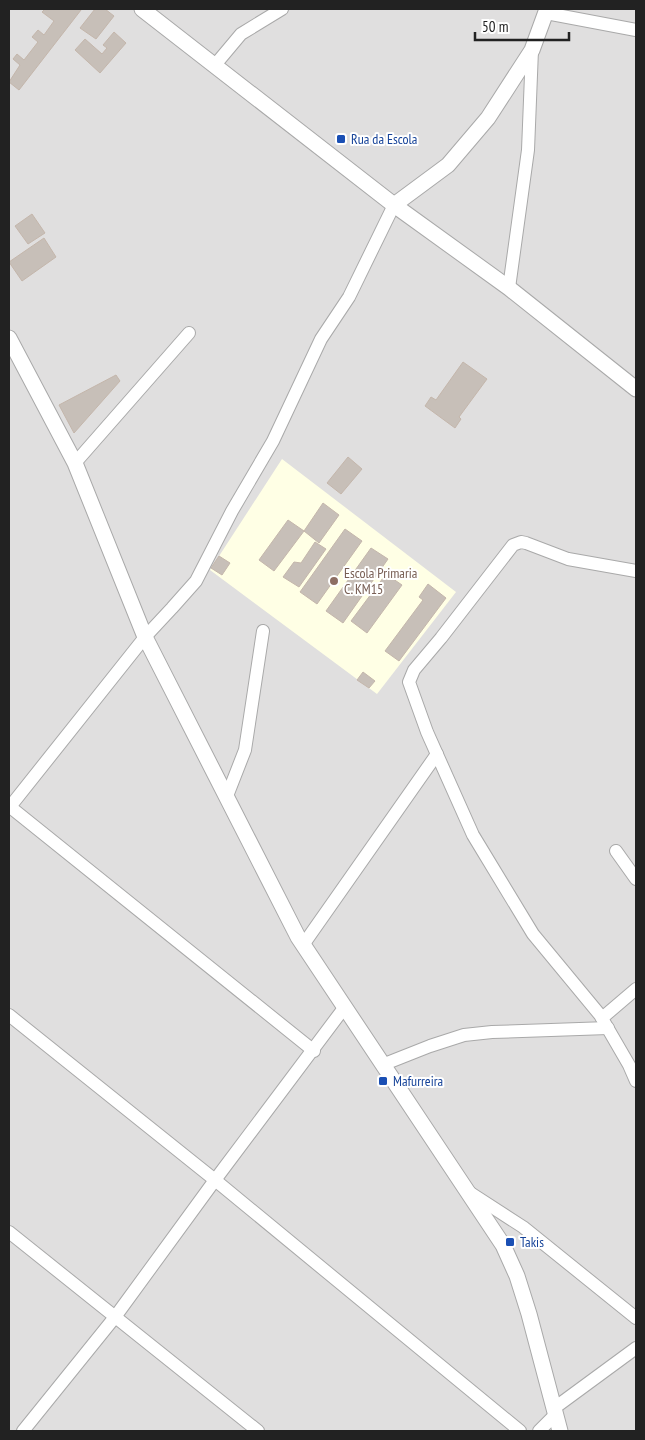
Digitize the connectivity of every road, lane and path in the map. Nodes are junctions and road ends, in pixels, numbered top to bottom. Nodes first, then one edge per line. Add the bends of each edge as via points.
1 (142, 9) edge
2 (282, 9) edge
3 (546, 11) edge
4 (636, 30) edge
5 (532, 50) junction
6 (214, 65) junction
7 (394, 205) junction
8 (509, 288) junction
9 (189, 333) dead end
10 (9, 338) edge
11 (636, 389) edge
12 (75, 463) junction
13 (636, 571) edge
14 (263, 631) dead end
15 (145, 637) junction
16 (437, 754) junction
17 (227, 796) junction
18 (9, 807) edge
19 (616, 851) dead end
20 (636, 879) edge
21 (303, 945) junction
22 (636, 989) edge
23 (344, 1008) junction
24 (9, 1015) edge
25 (605, 1023) junction
26 (314, 1051) junction
27 (382, 1065) junction
28 (636, 1081) edge
29 (215, 1180) junction
30 (467, 1191) junction
31 (9, 1232) edge
32 (115, 1317) junction
33 (636, 1318) edge
34 (636, 1348) edge
35 (554, 1412) junction
36 (23, 1431) edge
37 (258, 1431) edge
38 (520, 1431) edge
39 (539, 1431) edge
40 (560, 1431) edge

1 - 6 street
2 - 6 street via 241,34
3 - 4 street
3 - 5 street
5 - 7 street via 488,118 448,165
5 - 8 street via 528,150
6 - 7 street
7 - 8 street
7 - 15 street via 348,298 321,340 273,441 196,581
8 - 11 street
9 - 12 street
10 - 12 street
12 - 15 street
13 - 16 street via 568,559 526,543 513,545 414,670 409,682
14 - 17 street via 245,750
15 - 17 street
15 - 18 street
16 - 21 street
16 - 25 street via 473,835 500,882 533,934
17 - 21 street
18 - 26 street
19 - 20 street
21 - 23 street
22 - 25 street
23 - 26 street
23 - 27 street
24 - 29 street
25 - 27 street via 464,1035
25 - 28 street
26 - 29 street
27 - 30 street
29 - 32 street
29 - 38 street
30 - 33 street via 523,1227
30 - 35 street via 503,1245 517,1276
31 - 32 street
32 - 36 street
32 - 37 street
34 - 35 street
35 - 39 street
35 - 40 street

